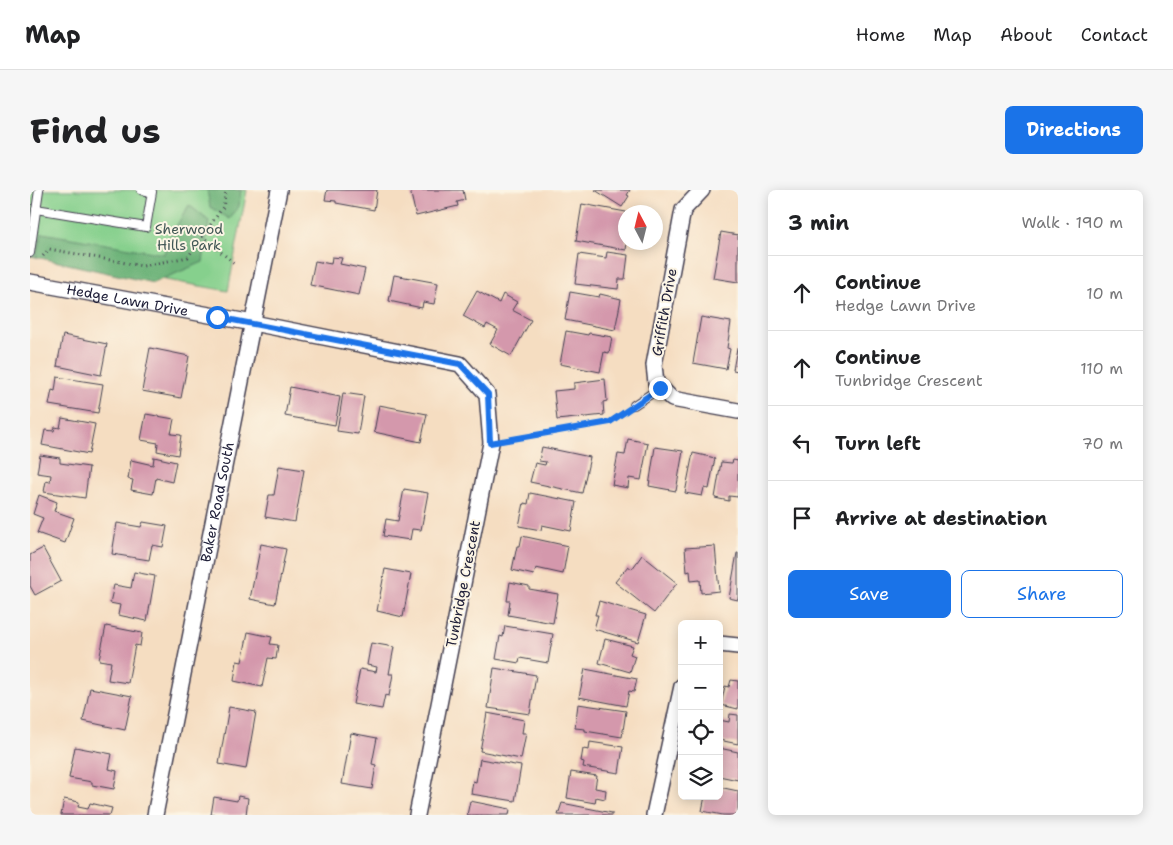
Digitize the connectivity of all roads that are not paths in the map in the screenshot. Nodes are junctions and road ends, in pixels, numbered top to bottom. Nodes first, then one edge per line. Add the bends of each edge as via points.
1 (39, 190) edge
2 (141, 190) edge
3 (279, 190) edge
4 (702, 190) edge
5 (36, 209) junction
6 (30, 253) edge
7 (30, 282) edge
8 (252, 323) junction
9 (660, 388) junction
10 (634, 405) road end
11 (738, 412) edge
12 (723, 644) edge
13 (738, 646) edge
14 (678, 704) edge
15 (155, 815) edge
16 (417, 815) edge
17 (654, 815) edge

1 - 5 lane
2 - 5 lane via 152,192 146,227
3 - 8 street, Baker Road South
4 - 9 street, Griffith Drive via 683,210 654,365 656,383
5 - 6 lane
7 - 8 street, Hedge Lawn Drive
8 - 15 street, Baker Road South
8 - 16 street, Tunbridge Crescent via 460,364 488,394 490,443
9 - 10 lane
9 - 11 street via 672,399
12 - 13 street
14 - 17 street

